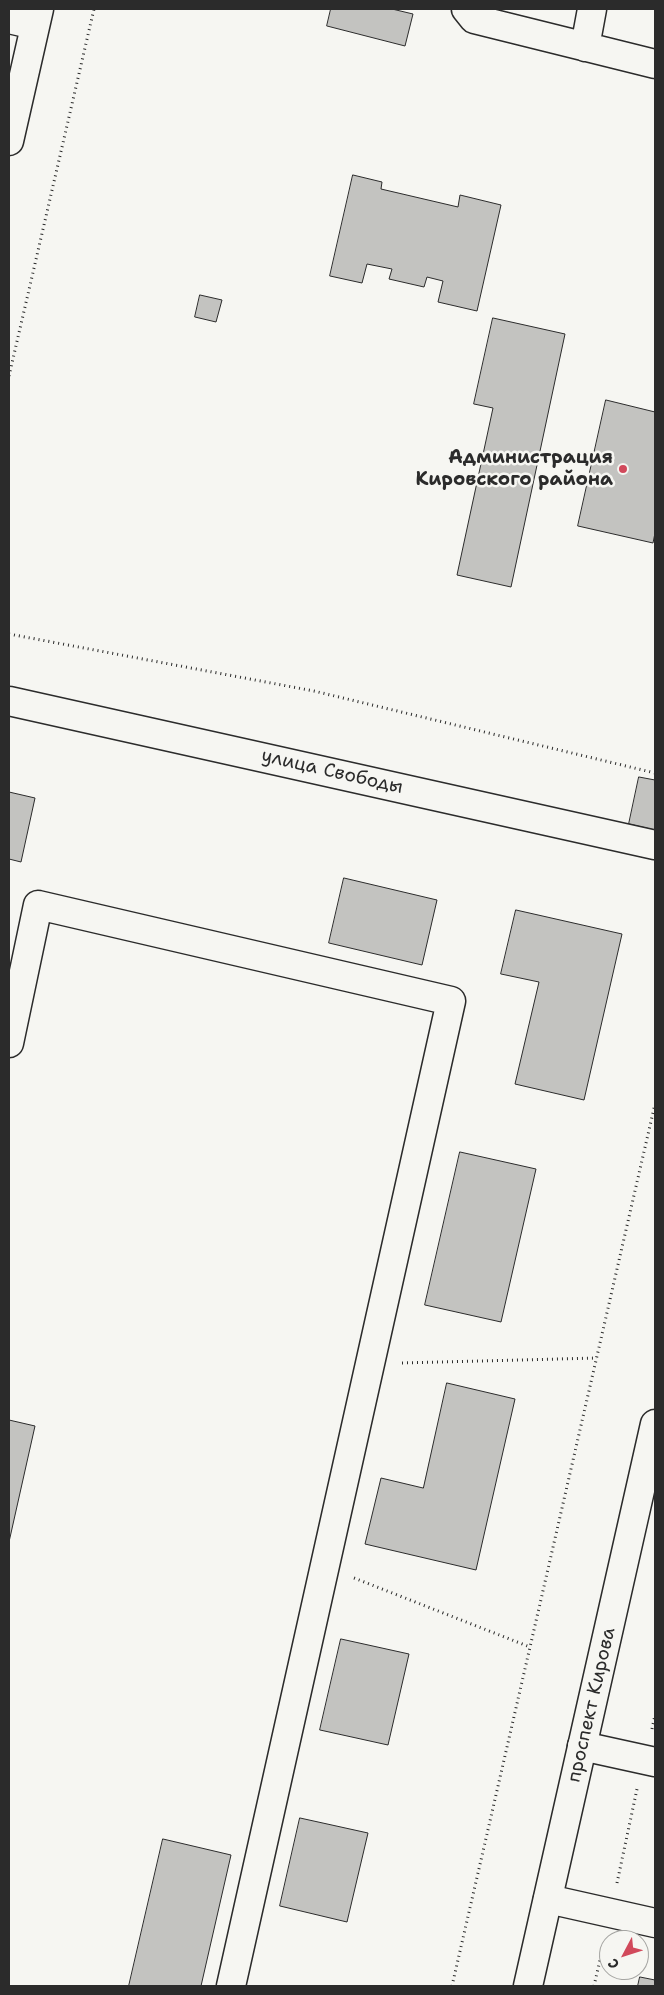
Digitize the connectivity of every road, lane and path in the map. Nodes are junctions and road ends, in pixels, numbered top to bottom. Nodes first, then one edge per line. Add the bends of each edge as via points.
1 (94, 9) edge
2 (466, 9) edge
3 (592, 9) edge
4 (37, 17) edge
5 (498, 17) edge
6 (9, 19) edge
7 (585, 47) junction
8 (655, 64) edge
9 (9, 141) edge
10 (9, 376) edge
11 (9, 634) edge
12 (9, 701) edge
13 (655, 772) edge
14 (655, 844) edge
15 (9, 1043) edge
16 (655, 1104) edge
17 (597, 1358) junction
18 (370, 1363) junction
19 (655, 1424) edge
20 (326, 1567) junction
21 (530, 1647) junction
22 (655, 1715) edge
23 (582, 1746) junction
24 (650, 1761) edge
25 (548, 1899) junction
26 (610, 1913) junction
27 (655, 1923) edge
28 (231, 1986) edge
29 (452, 1986) edge
30 (528, 1986) edge
31 (594, 1986) edge

1 - 10 path
2 - 5 street via 474,19
3 - 7 street
4 - 6 street
4 - 9 street
5 - 7 street
7 - 8 street
11 - 13 path via 314,691
12 - 14 street, улица Свободы
15 - 18 street via 38,905 451,1001
16 - 17 path
17 - 18 path
17 - 21 path
18 - 20 street
19 - 23 street, проспект Кирова
20 - 21 path
20 - 28 street
21 - 29 path
22 - 24 path
23 - 24 street
23 - 25 street, проспект Кирова
24 - 26 path
25 - 26 street
25 - 30 street, проспект Кирова
26 - 27 street
26 - 31 path

